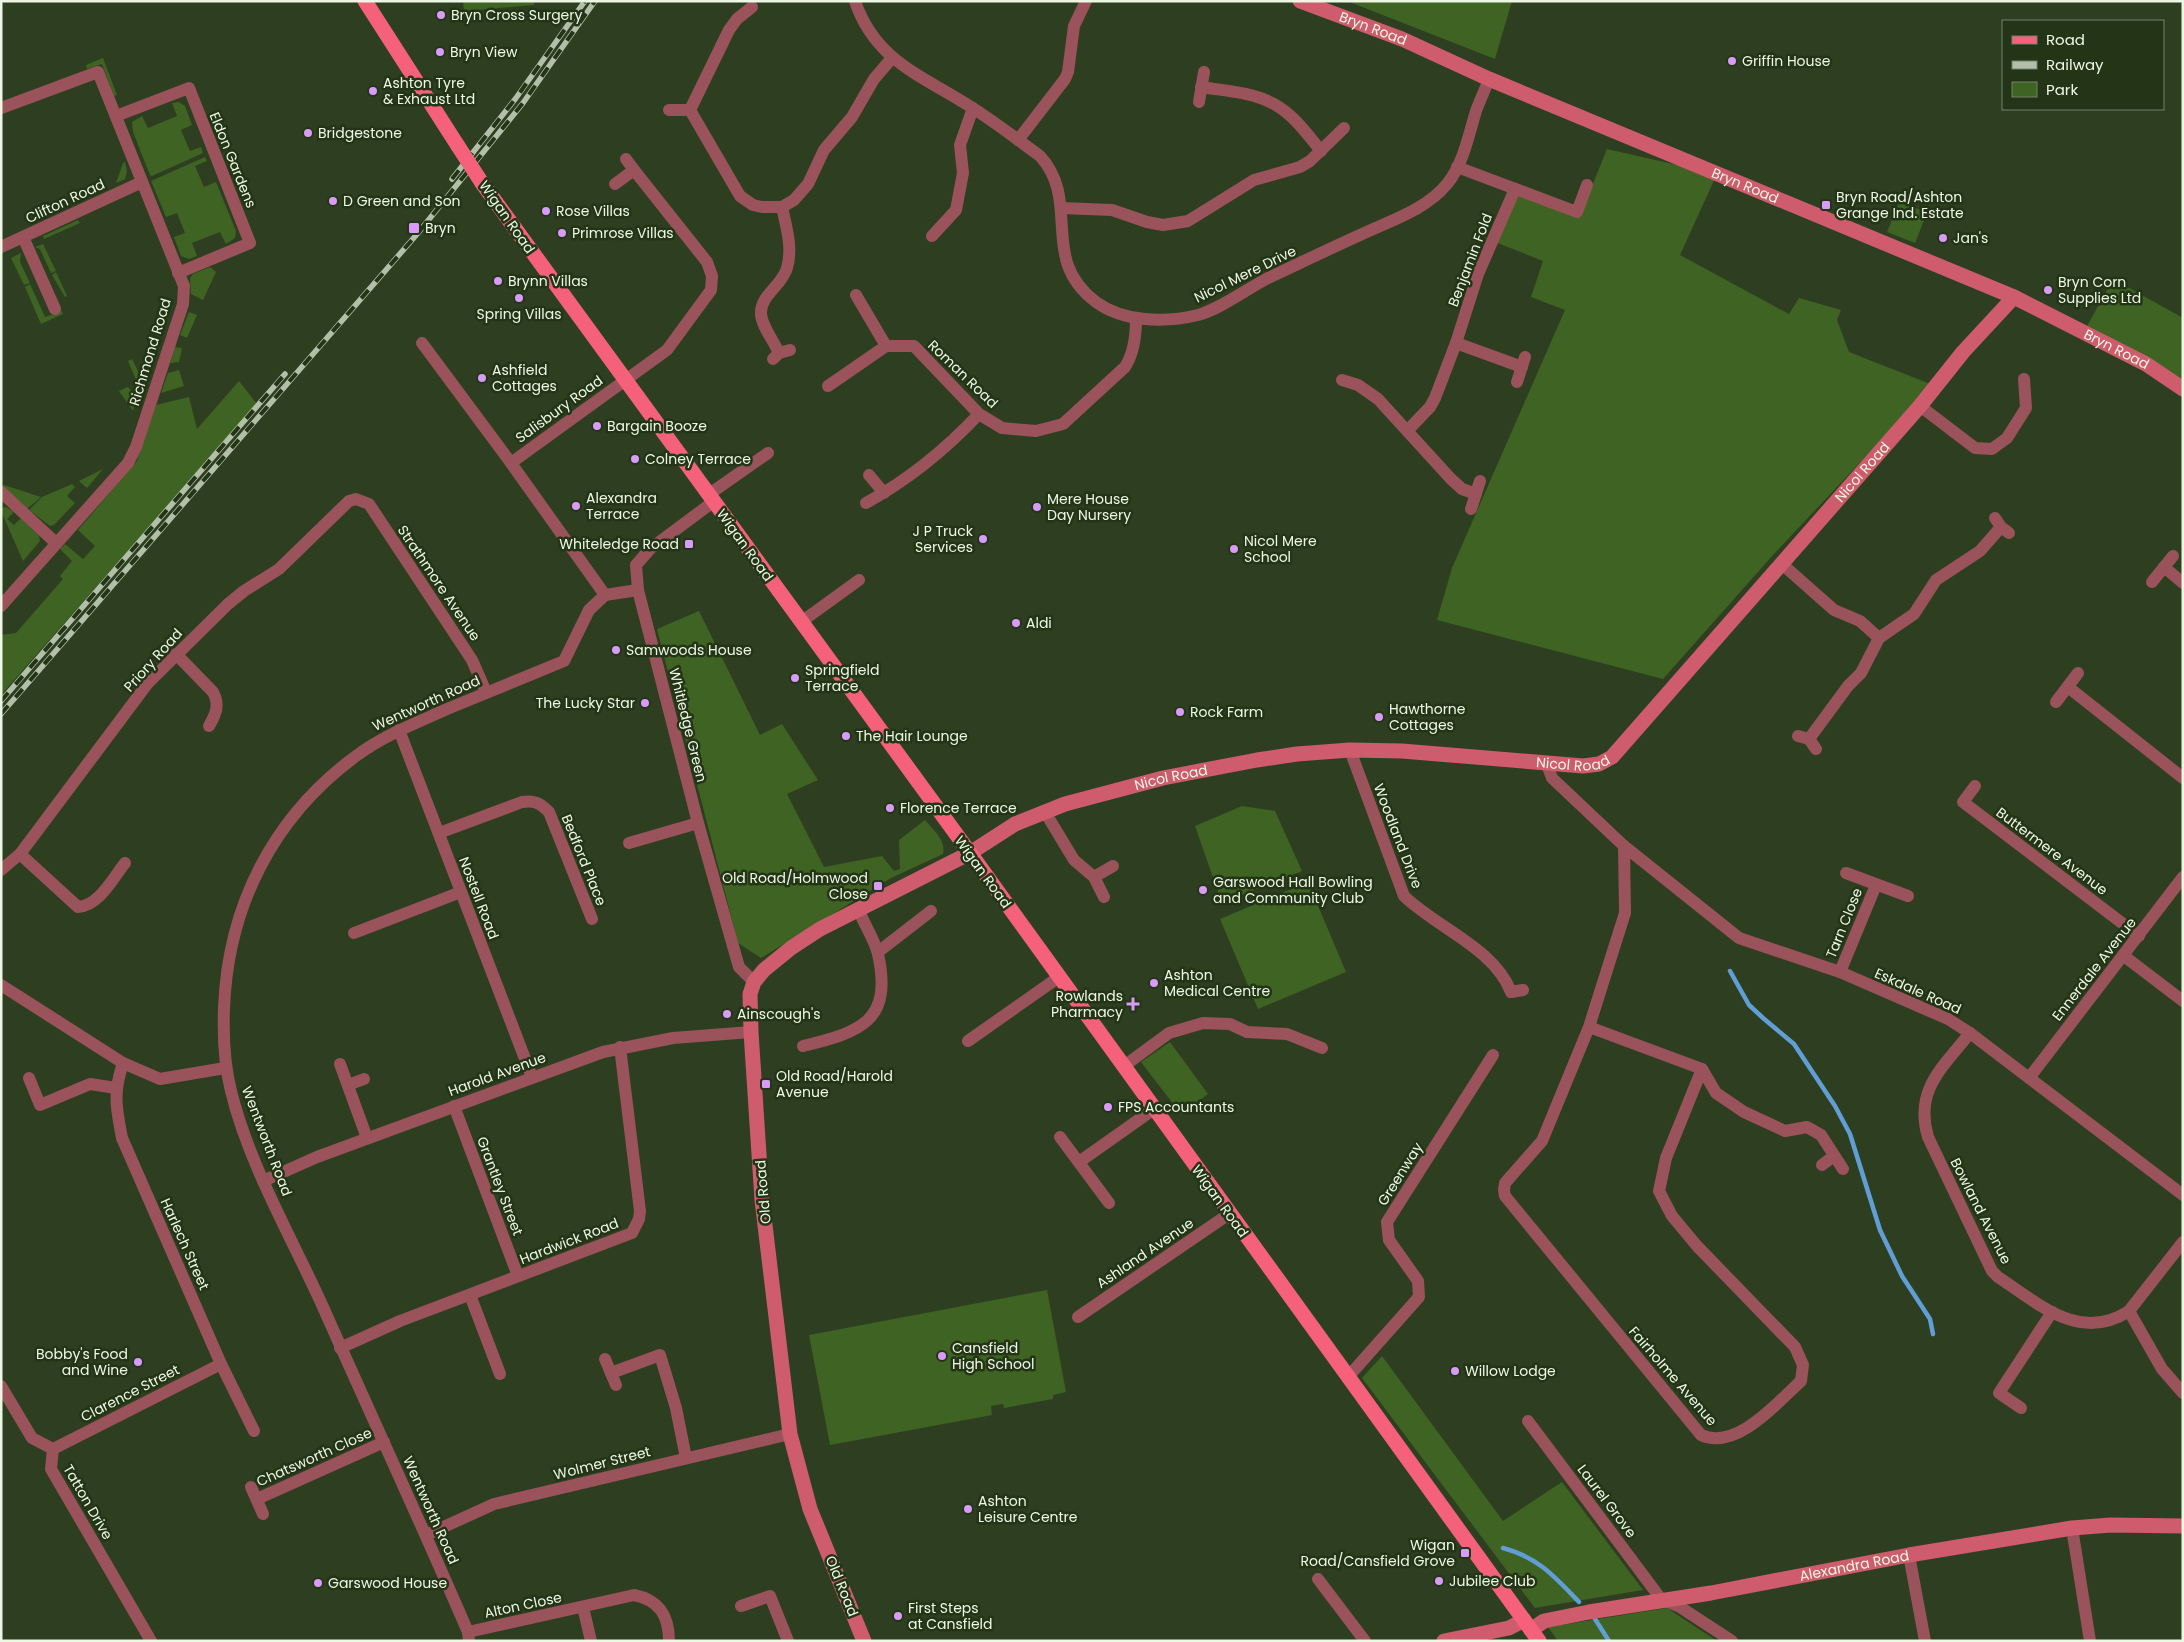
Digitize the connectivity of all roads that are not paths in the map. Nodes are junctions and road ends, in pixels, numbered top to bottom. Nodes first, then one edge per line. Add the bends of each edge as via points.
1 (365, 1) edge
2 (855, 1) edge
3 (1086, 1) edge
4 (1300, 1) edge
5 (755, 8) edge
6 (892, 58) junction
7 (1204, 72) dead end
8 (1489, 79) junction
9 (1201, 87) junction
10 (1199, 102) dead end
11 (1, 108) edge
12 (974, 108) junction
13 (669, 110) dead end
14 (690, 110) junction
15 (116, 116) junction
16 (1344, 128) dead end
17 (1018, 140) junction
18 (1321, 151) junction
19 (626, 159) dead end
20 (1457, 167) junction
21 (634, 170) junction
22 (142, 182) junction
23 (615, 184) dead end
24 (1587, 185) dead end
25 (1515, 189) junction
26 (782, 207) junction
27 (1061, 208) junction
28 (932, 236) dead end
29 (23, 237) junction
30 (1, 247) edge
31 (178, 273) junction
32 (856, 295) dead end
33 (2014, 297) junction
34 (56, 309) dead end
35 (1136, 319) junction
36 (422, 343) dead end
37 (1456, 343) junction
38 (886, 346) junction
39 (780, 354) dead end
40 (2024, 379) dead end
41 (624, 380) junction
42 (1342, 380) dead end
43 (1517, 382) dead end
44 (828, 386) dead end
45 (2183, 389) edge
46 (1920, 406) junction
47 (979, 414) junction
48 (1408, 430) junction
49 (768, 453) dead end
50 (511, 463) junction
51 (869, 475) dead end
52 (1480, 481) dead end
53 (1, 492) edge
54 (884, 493) junction
55 (1476, 494) junction
56 (356, 499) joint
57 (711, 499) junction
58 (866, 503) dead end
59 (1471, 509) dead end
60 (2002, 526) dead end
61 (56, 543) junction
62 (2173, 556) dead end
63 (1782, 564) junction
64 (2164, 567) junction
65 (859, 580) dead end
66 (2152, 582) dead end
67 (2183, 583) edge
68 (638, 590) junction
69 (605, 595) junction
70 (1, 606) edge
71 (801, 622) junction
72 (1880, 638) junction
73 (176, 654) junction
74 (2078, 674) dead end
75 (2068, 687) junction
76 (486, 692) junction
77 (2056, 702) dead end
78 (209, 726) dead end
79 (399, 730) junction
80 (1808, 741) dead end
81 (1350, 750) junction
82 (1546, 762) junction
83 (2183, 778) edge
84 (1975, 786) dead end
85 (1045, 812) junction
86 (698, 823) junction
87 (439, 832) junction
88 (629, 843) dead end
89 (1624, 846) junction
90 (20, 854) junction
91 (970, 854) junction
92 (125, 863) dead end
93 (1113, 866) dead end
94 (1, 870) edge
95 (1846, 873) dead end
96 (1094, 877) junction
97 (2183, 877) edge
98 (1876, 885) junction
99 (460, 892) junction
100 (1908, 896) dead end
101 (1104, 897) dead end
102 (858, 908) junction
103 (931, 910) dead end
104 (592, 919) dead end
105 (354, 933) dead end
106 (2138, 936) junction
107 (878, 952) junction
108 (2124, 956) junction
109 (1840, 972) junction
110 (1059, 977) junction
111 (754, 982) junction
112 (1, 985) edge
113 (1523, 990) dead end
114 (2183, 1001) edge
115 (1588, 1027) junction
116 (751, 1032) junction
117 (1970, 1033) junction
118 (968, 1041) dead end
119 (803, 1046) dead end
120 (620, 1047) junction
121 (1322, 1048) dead end
122 (1492, 1055) dead end
123 (123, 1063) junction
124 (340, 1064) dead end
125 (1124, 1066) junction
126 (225, 1068) junction
127 (1702, 1069) junction
128 (532, 1077) junction
129 (29, 1078) dead end
130 (2029, 1078) junction
131 (364, 1079) dead end
132 (348, 1085) junction
133 (116, 1088) junction
134 (454, 1106) junction
135 (1154, 1109) junction
136 (1060, 1137) dead end
137 (367, 1138) junction
138 (1834, 1156) junction
139 (1079, 1162) junction
140 (1822, 1166) dead end
141 (1843, 1169) dead end
142 (263, 1181) junction
143 (2183, 1195) edge
144 (1109, 1203) dead end
145 (1229, 1214) junction
146 (2183, 1242) edge
147 (518, 1276) junction
148 (470, 1295) junction
149 (2129, 1311) junction
150 (2052, 1312) junction
151 (1078, 1318) dead end
152 (340, 1348) junction
153 (605, 1359) dead end
154 (221, 1364) junction
155 (611, 1373) junction
156 (500, 1374) dead end
157 (1348, 1377) junction
158 (616, 1385) dead end
159 (1, 1386) edge
160 (2183, 1393) edge
161 (2021, 1408) dead end
162 (1528, 1421) dead end
163 (254, 1431) dead end
164 (790, 1434) junction
165 (384, 1442) junction
166 (53, 1449) junction
167 (686, 1458) junction
168 (251, 1487) dead end
169 (257, 1499) junction
170 (263, 1514) dead end
171 (2183, 1526) edge
172 (2072, 1528) junction
173 (426, 1535) junction
174 (1909, 1554) junction
175 (1318, 1579) dead end
176 (1661, 1599) junction
177 (741, 1606) dead end
178 (584, 1608) junction
179 (1531, 1630) edge
180 (468, 1636) edge
181 (151, 1641) edge
182 (591, 1641) edge
183 (669, 1641) edge
184 (788, 1641) edge
185 (864, 1641) edge
186 (1365, 1641) edge
187 (1444, 1641) edge
188 (1732, 1641) edge
189 (1925, 1641) edge
190 (2090, 1641) edge

1 - 41 main road, Wigan Road, bridge via 482,183
2 - 6 street, Nicol Mere Drive via 874,38
3 - 17 street via 1074,26 1065,79
4 - 8 street, Bryn Road via 1402,40
5 - 14 street via 737,19 729,30
6 - 12 street, Nicol Mere Drive
6 - 26 street via 874,78 852,118 824,150 808,184
7 - 9 street
8 - 20 street, Nicol Mere Drive
8 - 33 street, Bryn Road
9 - 10 street
9 - 18 street via 1274,104 1300,125
11 - 15 street, Richmond Road via 98,72
12 - 17 street, Nicol Mere Drive
12 - 28 street via 960,144 963,173 956,210
13 - 14 street
14 - 26 street via 740,196 753,205
15 - 22 street, Richmond Road
15 - 31 street, Eldon Gardens via 189,88 250,243
16 - 18 street
17 - 27 street, Nicol Mere Drive via 1048,165 1058,187
18 - 27 street via 1300,167 1254,180 1200,215 1175,225 1147,222 1112,210
19 - 21 street, Salisbury Road
20 - 25 street
20 - 35 street, Nicol Mere Drive via 1448,184 1423,205 1266,279 1199,315
21 - 23 street
21 - 41 street, Salisbury Road via 708,262 712,283 707,297 667,350
22 - 29 street, Clifton Road
22 - 31 street, Richmond Road
24 - 25 street via 1577,212
25 - 37 street, Benjamin Fold via 1478,274
26 - 39 street via 789,261 781,281 764,301 761,315
27 - 35 street, Nicol Mere Drive via 1063,251 1078,283 1096,302
29 - 30 street, Clifton Road
29 - 34 street
31 - 61 street, Richmond Road via 184,286 183,304 136,447 128,463
32 - 38 street
33 - 45 street, Bryn Road via 2146,364
33 - 46 street, Nicol Road via 1963,352
35 - 47 street, Roman Road via 1136,334 1129,360 1063,424 1036,431 1002,428
36 - 50 street
37 - 43 street via 1523,362
37 - 48 street, Benjamin Fold via 1435,398
38 - 44 street
38 - 47 street, Roman Road via 914,346
40 - 46 street via 2026,408 2007,438 1992,448 1975,448
41 - 50 street, Salisbury Road
41 - 57 main road, Wigan Road
42 - 48 street via 1358,385 1378,399
46 - 63 street, Nicol Road
47 - 54 street via 954,441
48 - 55 street via 1456,485
49 - 57 street
50 - 69 street
51 - 54 street
52 - 55 street
53 - 61 street
54 - 58 street
55 - 59 street
56 - 73 street, Priory Road via 344,504 278,569 228,604
56 - 76 street, Strathmore Avenue via 368,504 472,660
57 - 68 street, Whitledge Green via 650,549 636,565
57 - 71 main road, Wigan Road
60 - 72 street via 1980,551 1936,580 1914,614
61 - 70 street, Richmond Road
62 - 64 street
63 - 72 street via 1834,610 1860,621
63 - 82 street, Nicol Road via 1612,757 1599,764 1583,766
64 - 66 street
64 - 67 street
65 - 71 street
68 - 69 street
68 - 86 street, Whitledge Green
69 - 76 street, Wentworth Road via 589,610 564,661
71 - 91 main road, Wigan Road
72 - 80 street via 1861,673
73 - 78 street via 217,699 215,715
73 - 90 street, Priory Road via 148,683
74 - 75 street
75 - 77 street
75 - 83 street
76 - 79 street, Wentworth Road
79 - 87 street, Nostell Road
79 - 126 street, Wentworth Road via 354,757 324,783 269,849 250,884 228,956 223,1026
81 - 82 street, Nicol Road
81 - 85 street, Nicol Road via 1265,759 1163,778
81 - 113 street, Woodland Drive via 1404,896 1417,909 1488,958 1506,979 1511,992
82 - 89 street, Eskdale Road via 1552,778
84 - 106 street, Buttermere Avenue via 1963,802
85 - 91 street, Nicol Road via 1015,824
85 - 96 street via 1074,860
86 - 88 street
86 - 111 street, Whitledge Green via 739,967
87 - 99 street, Nostell Road
87 - 104 street, Bedford Place via 522,802 541,804 548,812
89 - 109 street, Eskdale Road via 1739,938
89 - 115 street, Fairholme Avenue via 1625,913
90 - 92 street via 78,907 94,902
90 - 94 street, Priory Road
91 - 102 street
91 - 110 main road, Wigan Road
93 - 96 street
95 - 98 street, Tarn Close
96 - 101 street
97 - 106 street, Ennerdale Avenue
98 - 100 street, Tarn Close
98 - 109 street, Tarn Close
99 - 105 street
99 - 128 street, Nostell Road
102 - 107 street
102 - 111 street via 791,948
103 - 107 street
106 - 108 street, Ennerdale Avenue
107 - 119 street via 882,986 880,1004 866,1022 841,1036
108 - 114 street
108 - 130 street, Ennerdale Avenue
109 - 117 street, Eskdale Road via 1948,1019
110 - 118 street
110 - 125 main road, Wigan Road
111 - 116 street, Old Road via 750,994
112 - 123 street
115 - 127 street
115 - 127 street, Fairholme Avenue via 1542,1141 1506,1183 1505,1196 1701,1435 1708,1439 1730,1438 1750,1426 1802,1381 1803,1365 1795,1347 1672,1216 1659,1191 1666,1158
116 - 120 street, Harold Avenue
116 - 164 street, Old Road via 762,1200
117 - 130 street, Eskdale Road
117 - 150 street, Bowland Avenue via 1928,1089 1924,1107 1928,1137 1992,1271
120 - 128 street, Harold Avenue
120 - 147 street, Hardwick Road via 640,1211 637,1226 626,1237
121 - 125 street via 1287,1034 1247,1032 1230,1024 1203,1023 1169,1033
122 - 157 street, Greenway via 1387,1222 1389,1240 1418,1281 1419,1297
123 - 126 street via 160,1079
123 - 133 street, Harlech Street
124 - 132 street
125 - 135 main road, Wigan Road
126 - 142 street, Wentworth Road via 239,1118
127 - 138 street via 1716,1093 1744,1112 1786,1132 1807,1127 1821,1135
128 - 134 street, Harold Avenue
129 - 133 street via 40,1105 90,1084
130 - 143 street, Eskdale Road
131 - 132 street
132 - 137 street
133 - 154 street, Harlech Street via 122,1138
134 - 137 street, Harold Avenue
134 - 147 street, Grantley Street
135 - 139 street
135 - 145 main road, Wigan Road
136 - 139 street
137 - 142 street, Harold Avenue
138 - 140 street
138 - 141 street
139 - 144 street
142 - 152 street, Wentworth Road
145 - 151 street, Ashland Avenue
145 - 157 main road, Wigan Road
146 - 149 street, Bowland Avenue
147 - 148 street, Hardwick Road
148 - 152 street, Hardwick Road
148 - 156 street
149 - 150 street, Bowland Avenue via 2110,1321 2092,1324 2074,1322
149 - 160 street via 2162,1370
150 - 161 street via 1999,1394
152 - 165 street, Wentworth Road
153 - 155 street
154 - 163 street, Harlech Street
154 - 166 street, Clarence Street
155 - 158 street
155 - 167 street via 660,1355 676,1408
157 - 179 main road, Wigan Road
159 - 166 street via 32,1438
162 - 176 street, Laurel Grove
164 - 167 street, Wolmer Street
164 - 185 street, Old Road via 810,1509
165 - 169 street, Chatsworth Close
165 - 173 street, Wentworth Road
166 - 181 street, Tatton Drive via 50,1469
167 - 173 street, Wolmer Street via 494,1504
168 - 169 street, Chatsworth Close
169 - 170 street, Chatsworth Close
171 - 172 street, Alexandra Road
172 - 174 street, Alexandra Road
172 - 190 street
173 - 180 street, Wentworth Road
174 - 176 street, Alexandra Road via 1711,1593
174 - 189 street
175 - 186 street
176 - 179 street, Alexandra Road via 1547,1621
176 - 188 street via 1680,1607
177 - 184 street via 770,1596
178 - 180 street, Alton Close
178 - 182 street, Alton Close
178 - 183 street, Alton Close via 634,1596 647,1598 658,1604 664,1615
179 - 187 street, Alexandra Road via 1509,1628

